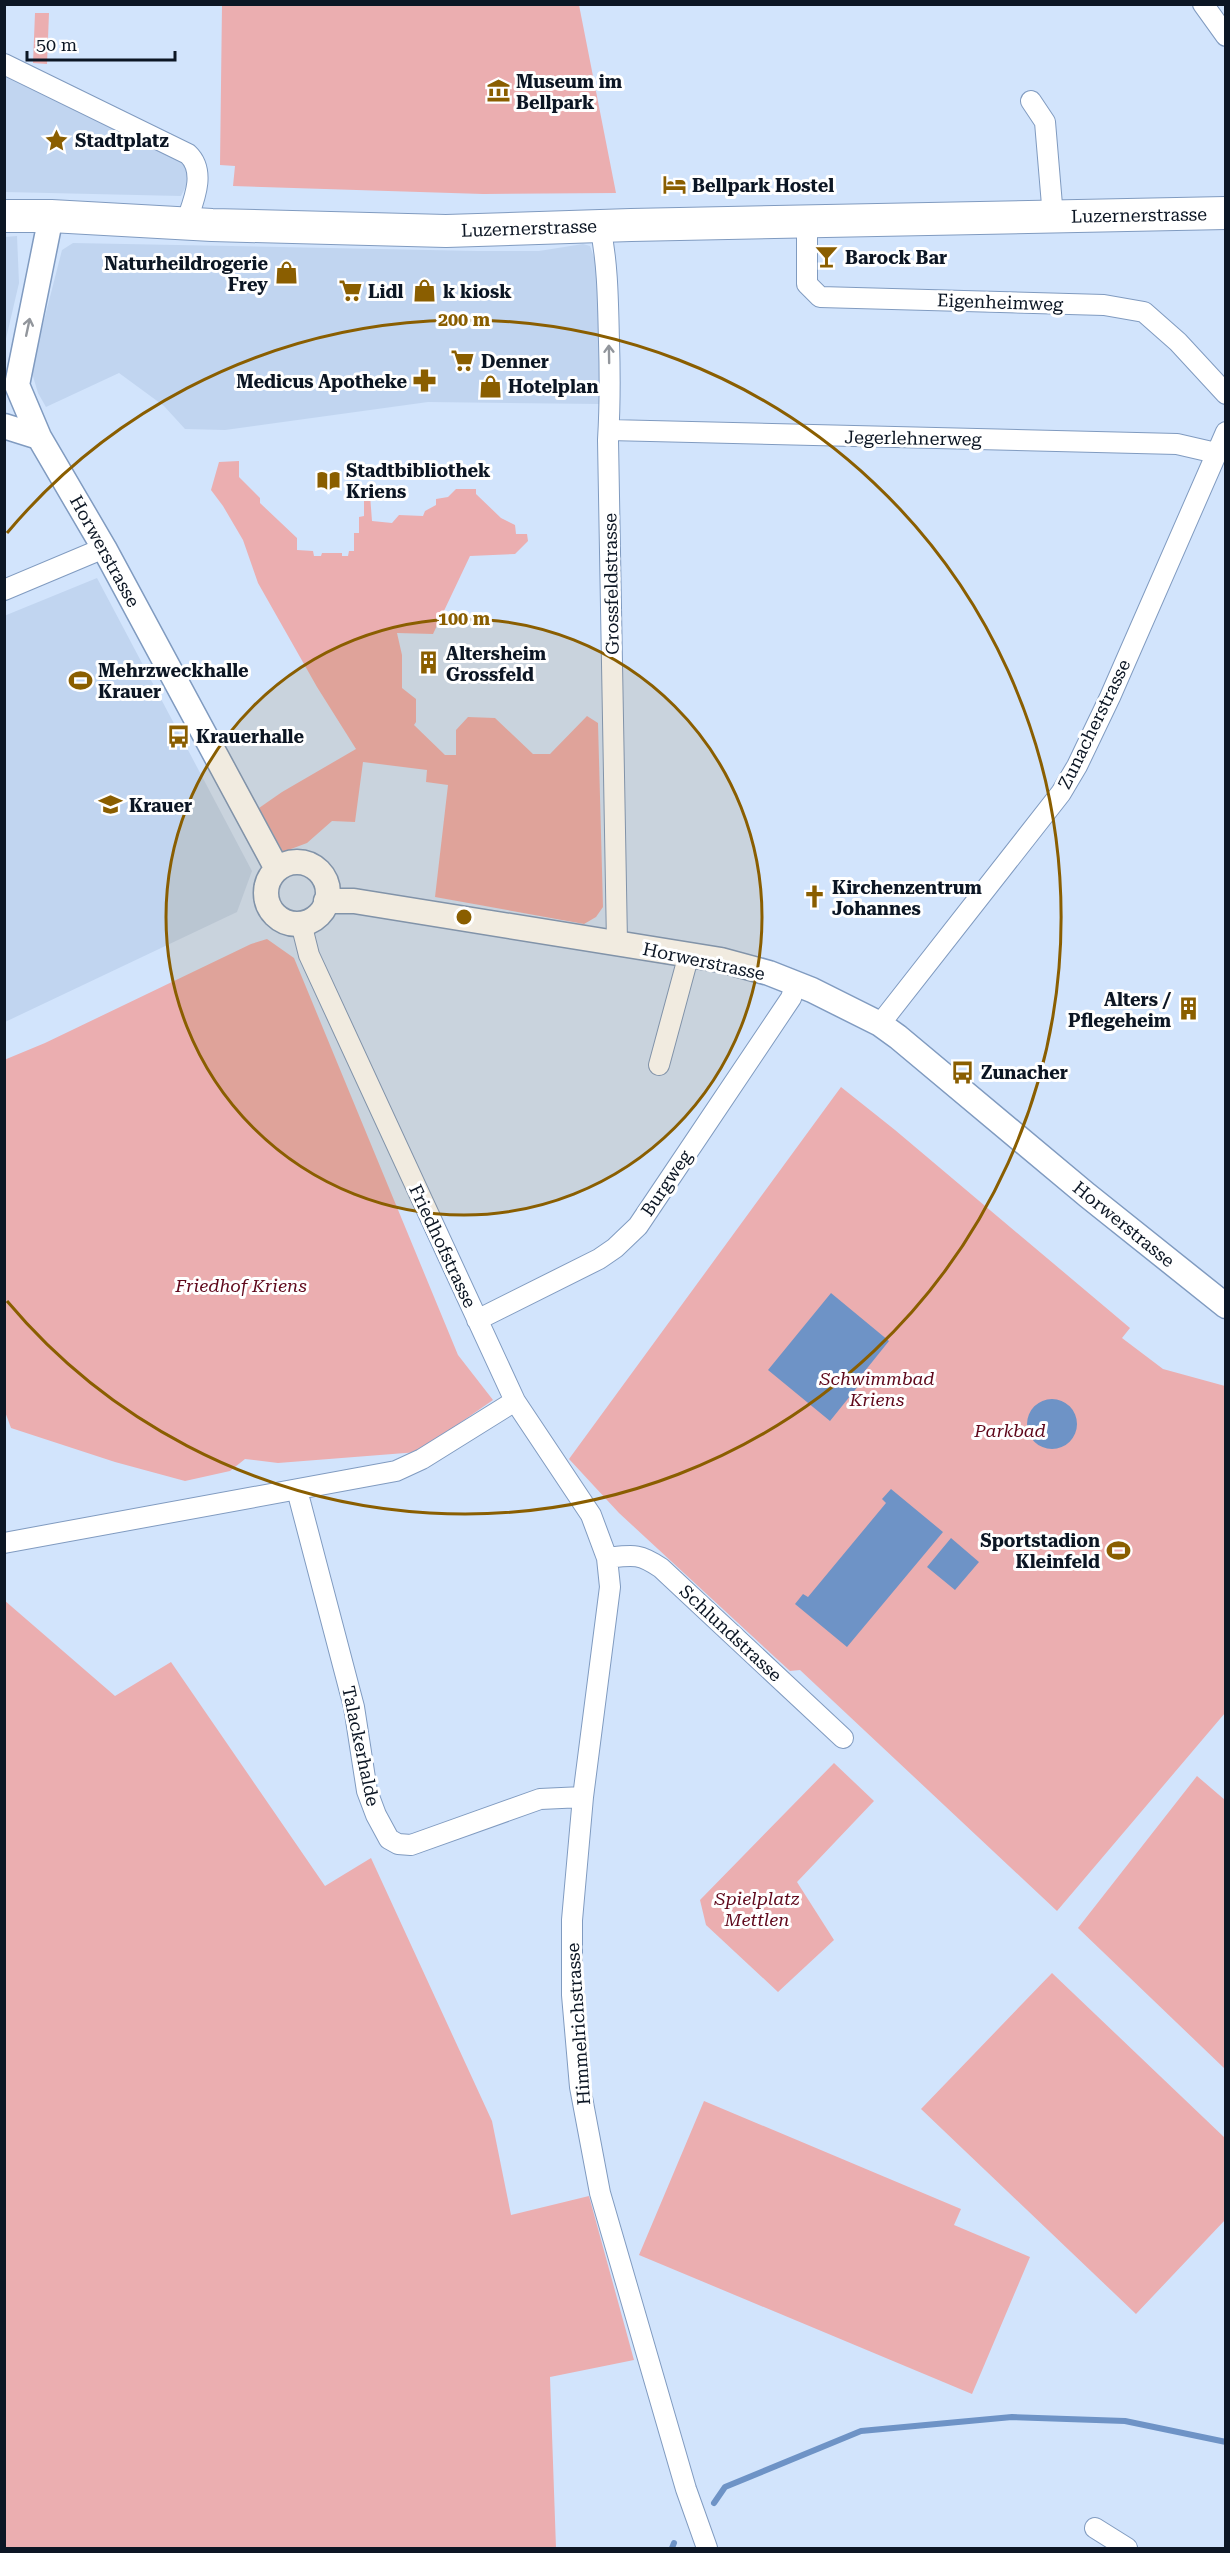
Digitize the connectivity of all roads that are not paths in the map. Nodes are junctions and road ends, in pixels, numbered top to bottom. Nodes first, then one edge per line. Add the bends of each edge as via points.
1 (1203, 4) edge
2 (1226, 36) edge
3 (4, 64) edge
4 (1031, 101) dead end
5 (1226, 213) edge
6 (4, 216) edge
7 (51, 216) junction
8 (1053, 217) junction
9 (186, 223) junction
10 (807, 223) junction
11 (600, 226) junction
12 (1226, 394) edge
13 (11, 395) edge
14 (609, 421) junction
15 (4, 426) edge
16 (1226, 432) edge
17 (39, 437) junction
18 (1216, 453) junction
19 (104, 548) junction
20 (4, 590) edge
21 (277, 869) junction
22 (326, 902) junction
23 (301, 923) junction
24 (617, 944) junction
25 (689, 954) junction
26 (796, 983) junction
27 (880, 1024) junction
28 (659, 1065) dead end
29 (1226, 1306) edge
30 (477, 1320) junction
31 (515, 1401) junction
32 (297, 1490) junction
33 (4, 1544) edge
34 (607, 1558) junction
35 (843, 1738) dead end
36 (583, 1797) junction
37 (1095, 2528) dead end
38 (707, 2548) edge
39 (1127, 2548) edge

1 - 2 street
3 - 9 street via 188,154 198,174
4 - 8 street, Luzernerstrasse via 1045,122
5 - 8 main road, Luzernerstrasse
6 - 7 main road, Luzernerstrasse
7 - 9 main road, Luzernerstrasse
13 -> 7 street, Horwerstrasse
8 - 10 main road, Luzernerstrasse
9 - 11 main road, Luzernerstrasse via 400,231
10 - 11 main road, Luzernerstrasse
10 - 12 street, Eigenheimweg via 807,284 820,297 1104,305 1143,312 1178,342
14 -> 11 street, Grossfeldstrasse via 608,292
13 - 17 street, Horwerstrasse
14 - 18 street, Jegerlehnerweg via 1177,444
14 - 24 street, Grossfeldstrasse
15 - 17 street
16 - 18 street, Zunacherstrasse
17 - 19 street, Horwerstrasse
18 - 27 street, Zunacherstrasse via 1077,766 1061,793
19 - 20 street
19 - 21 street, Horwerstrasse
21 - 22 street via 298,861 318,870 328,890
21 - 23 street via 266,889 270,909 289,923
22 - 23 street via 312,920
22 - 24 street, Horwerstrasse via 354,901
23 - 30 street, Friedhofstrasse via 309,956
24 - 25 street, Horwerstrasse
25 - 26 street, Horwerstrasse
25 - 28 street
26 - 27 street, Horwerstrasse
26 - 30 street, Burgweg via 791,998 638,1226 599,1259
27 - 29 street, Horwerstrasse
30 - 31 street, Friedhofstrasse
31 - 32 street via 396,1471
31 - 34 street, Friedhofstrasse via 591,1515
32 - 33 street
32 - 36 street, Talackerhalde via 354,1707 367,1791 389,1839 411,1845 540,1799
34 - 35 street, Schlundstrasse via 645,1557 661,1568
34 - 36 street, Himmelrichstrasse via 610,1587
36 - 38 street, Himmelrichstrasse via 572,1920 572,1995 580,2087 600,2193 686,2489
37 - 39 street

